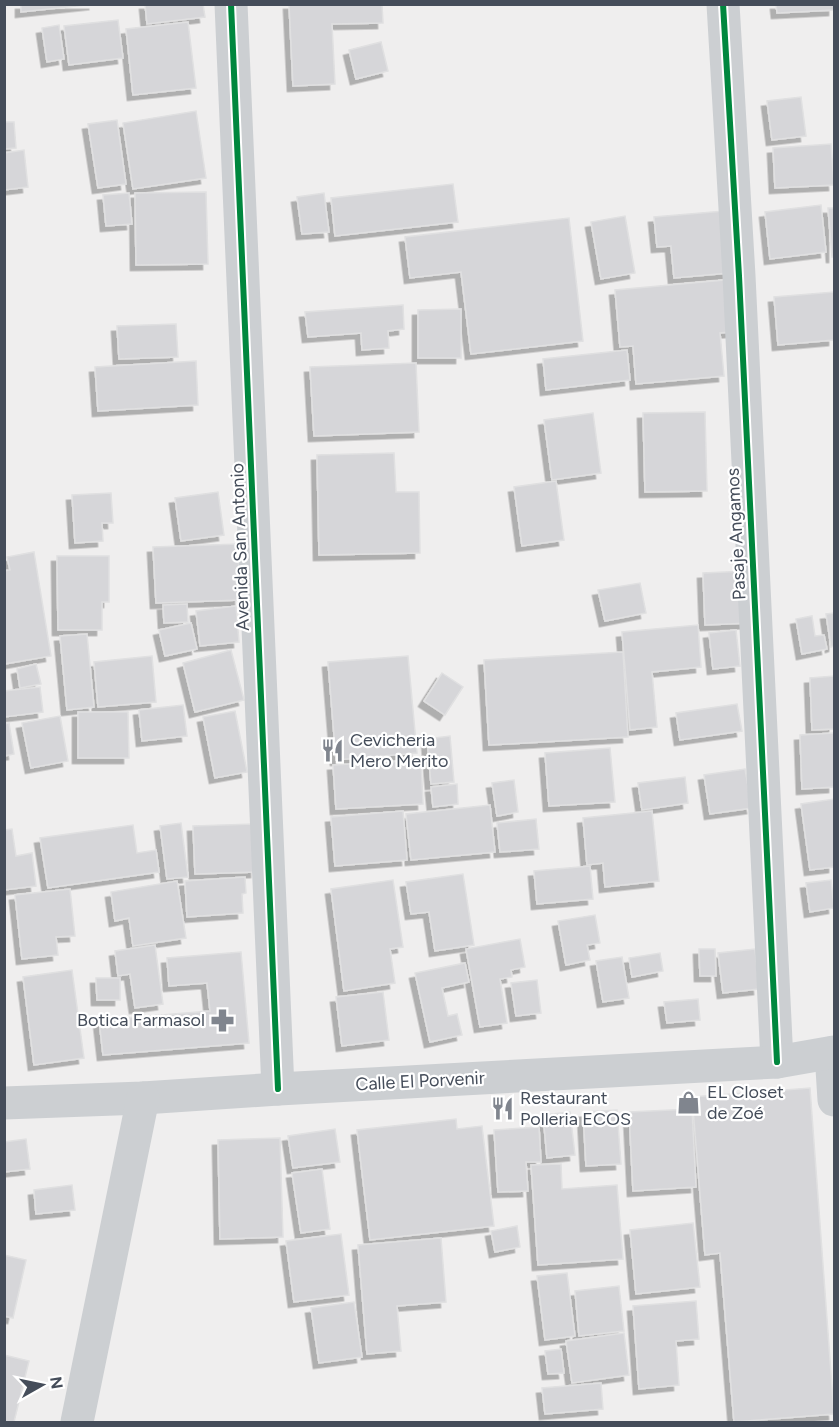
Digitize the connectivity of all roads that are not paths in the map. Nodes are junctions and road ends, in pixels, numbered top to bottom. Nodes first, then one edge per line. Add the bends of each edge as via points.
1 (231, 4) edge
2 (723, 4) edge
3 (833, 1053) edge
4 (777, 1062) junction
5 (278, 1089) junction
6 (143, 1098) junction
7 (834, 1100) edge
8 (4, 1103) edge
9 (77, 1422) edge

1 - 5 street, Avenida San Antonio
2 - 4 street, Pasaje Angamos
3 - 4 street, Calle El Porvenir
3 - 7 street
4 - 5 street, Calle El Porvenir
5 - 6 street, Calle El Porvenir
6 - 8 street, Calle El Porvenir
6 - 9 street

